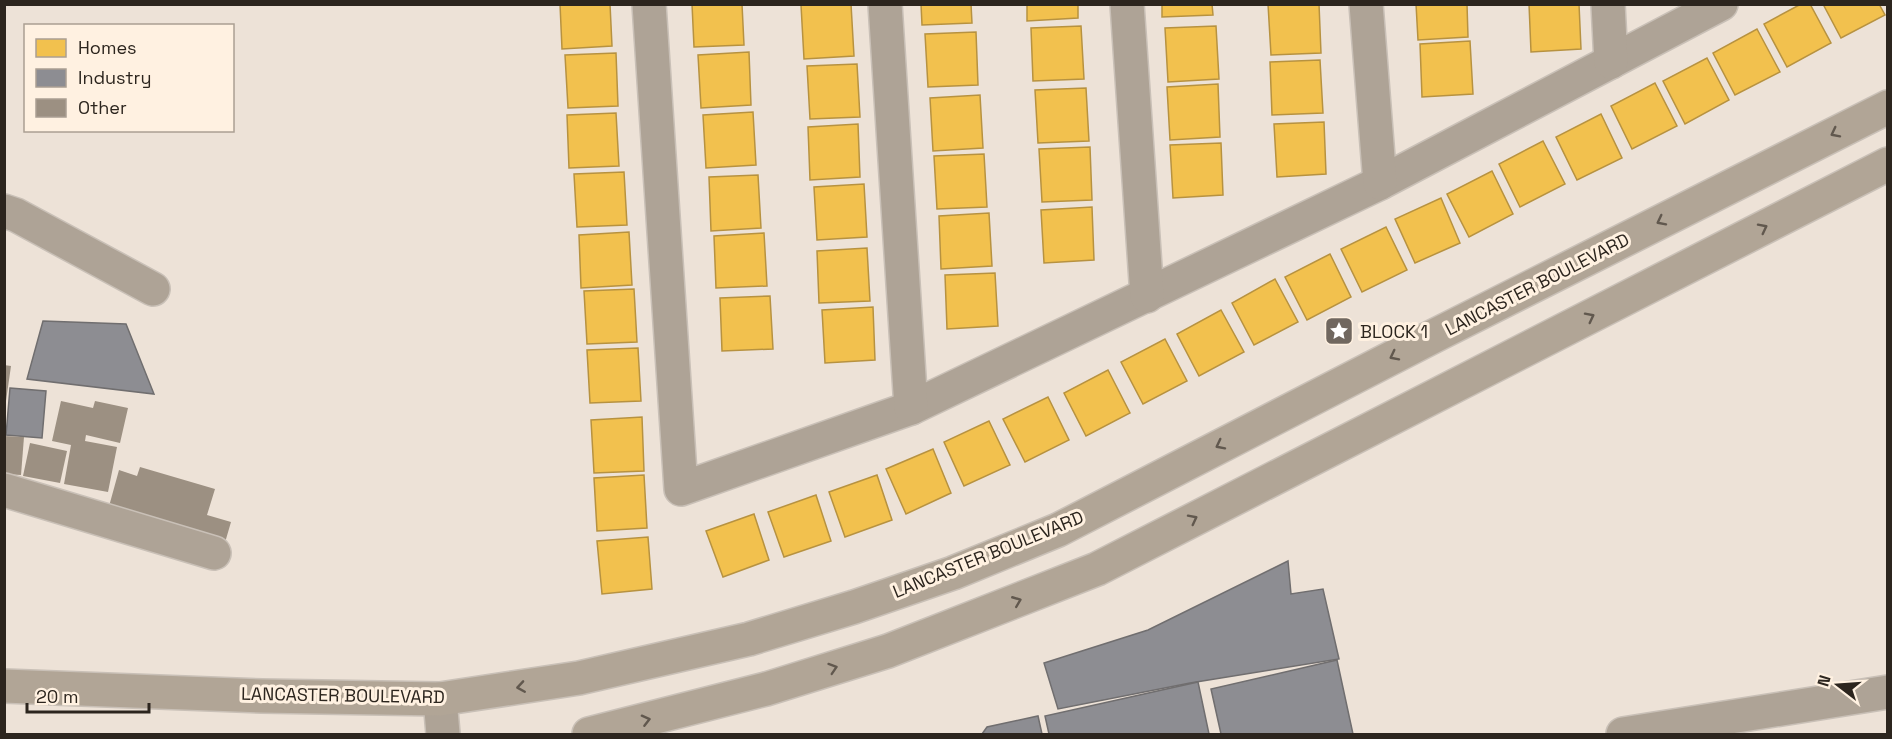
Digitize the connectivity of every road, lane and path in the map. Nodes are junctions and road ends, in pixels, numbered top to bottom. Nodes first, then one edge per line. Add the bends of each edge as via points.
1 (648, 4) edge
2 (885, 4) edge
3 (1127, 4) edge
4 (1366, 4) edge
5 (1608, 4) edge
6 (1721, 4) edge
7 (1611, 62) junction
8 (1887, 107) edge
9 (1887, 164) edge
10 (1380, 183) junction
11 (4, 212) edge
12 (153, 290) dead end
13 (1147, 296) junction
14 (911, 408) junction
15 (4, 490) edge
16 (213, 553) dead end
17 (4, 686) edge
18 (1887, 692) edge
19 (440, 699) junction
20 (444, 735) edge
21 (589, 735) edge
22 (1623, 735) edge

1 - 14 street via 681,489
2 - 14 street
3 - 13 street
4 - 10 street
5 - 7 street
6 - 7 street
7 - 10 street
8 -> 19 main road, LANCASTER BOULEVARD via 1058,530 953,573 749,639 579,678
21 -> 9 main road via 766,689 888,651 1097,568
10 - 13 street
11 - 12 street
13 - 14 street
15 - 16 street
17 - 19 main road, LANCASTER BOULEVARD
18 - 22 street
19 - 20 street

